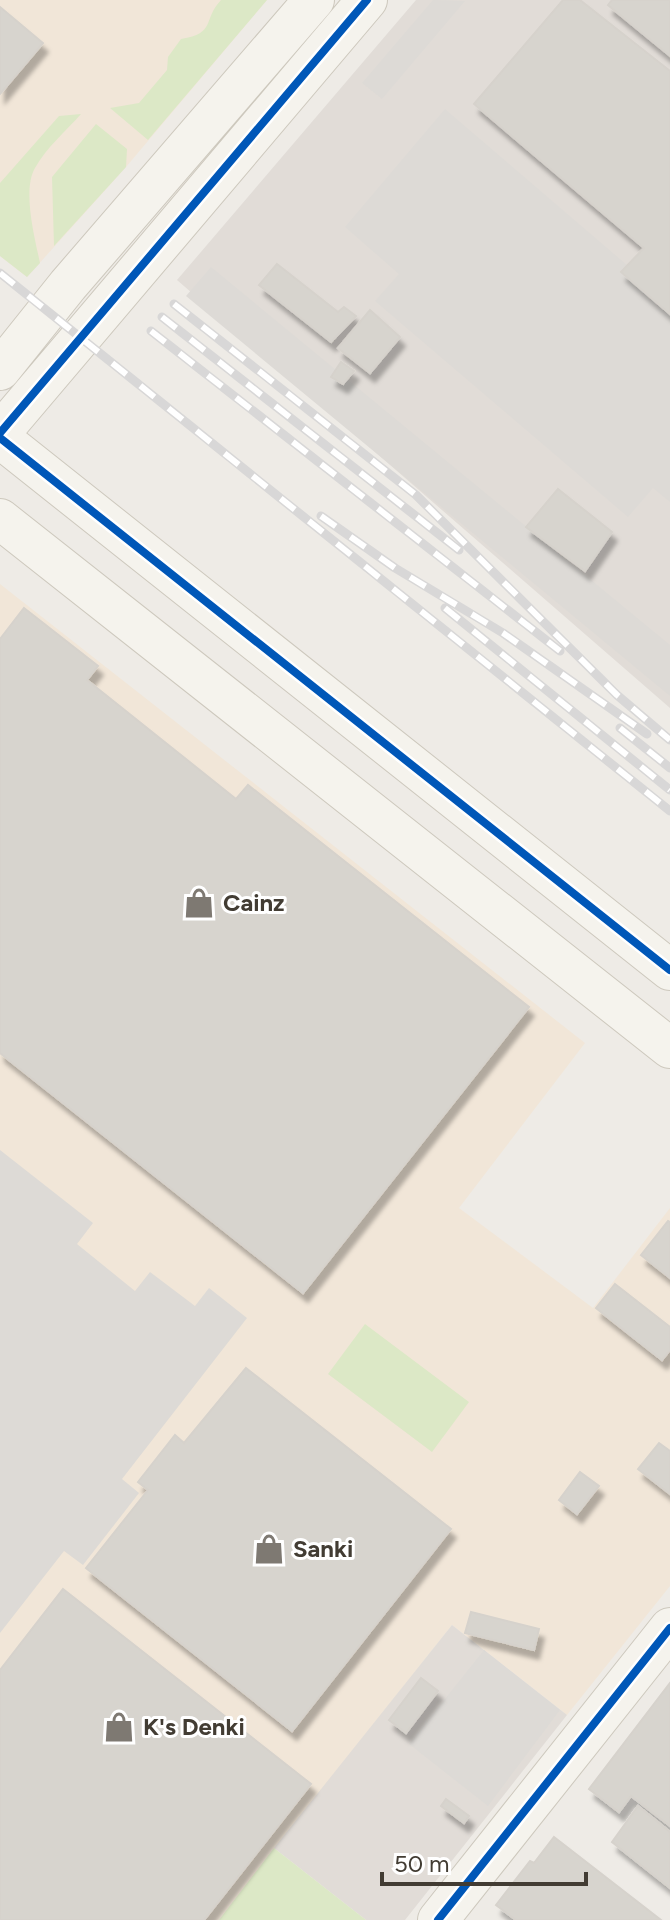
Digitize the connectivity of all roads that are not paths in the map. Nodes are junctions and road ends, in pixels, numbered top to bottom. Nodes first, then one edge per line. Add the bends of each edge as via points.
1 (314, 0) edge
2 (367, 0) edge
3 (0, 370) edge
4 (0, 436) edge
5 (0, 519) edge
6 (670, 970) edge
7 (670, 1048) edge
8 (670, 1628) edge
9 (438, 1920) edge

1 - 3 street
2 - 4 street
4 - 6 street
5 - 7 street
8 - 9 street

